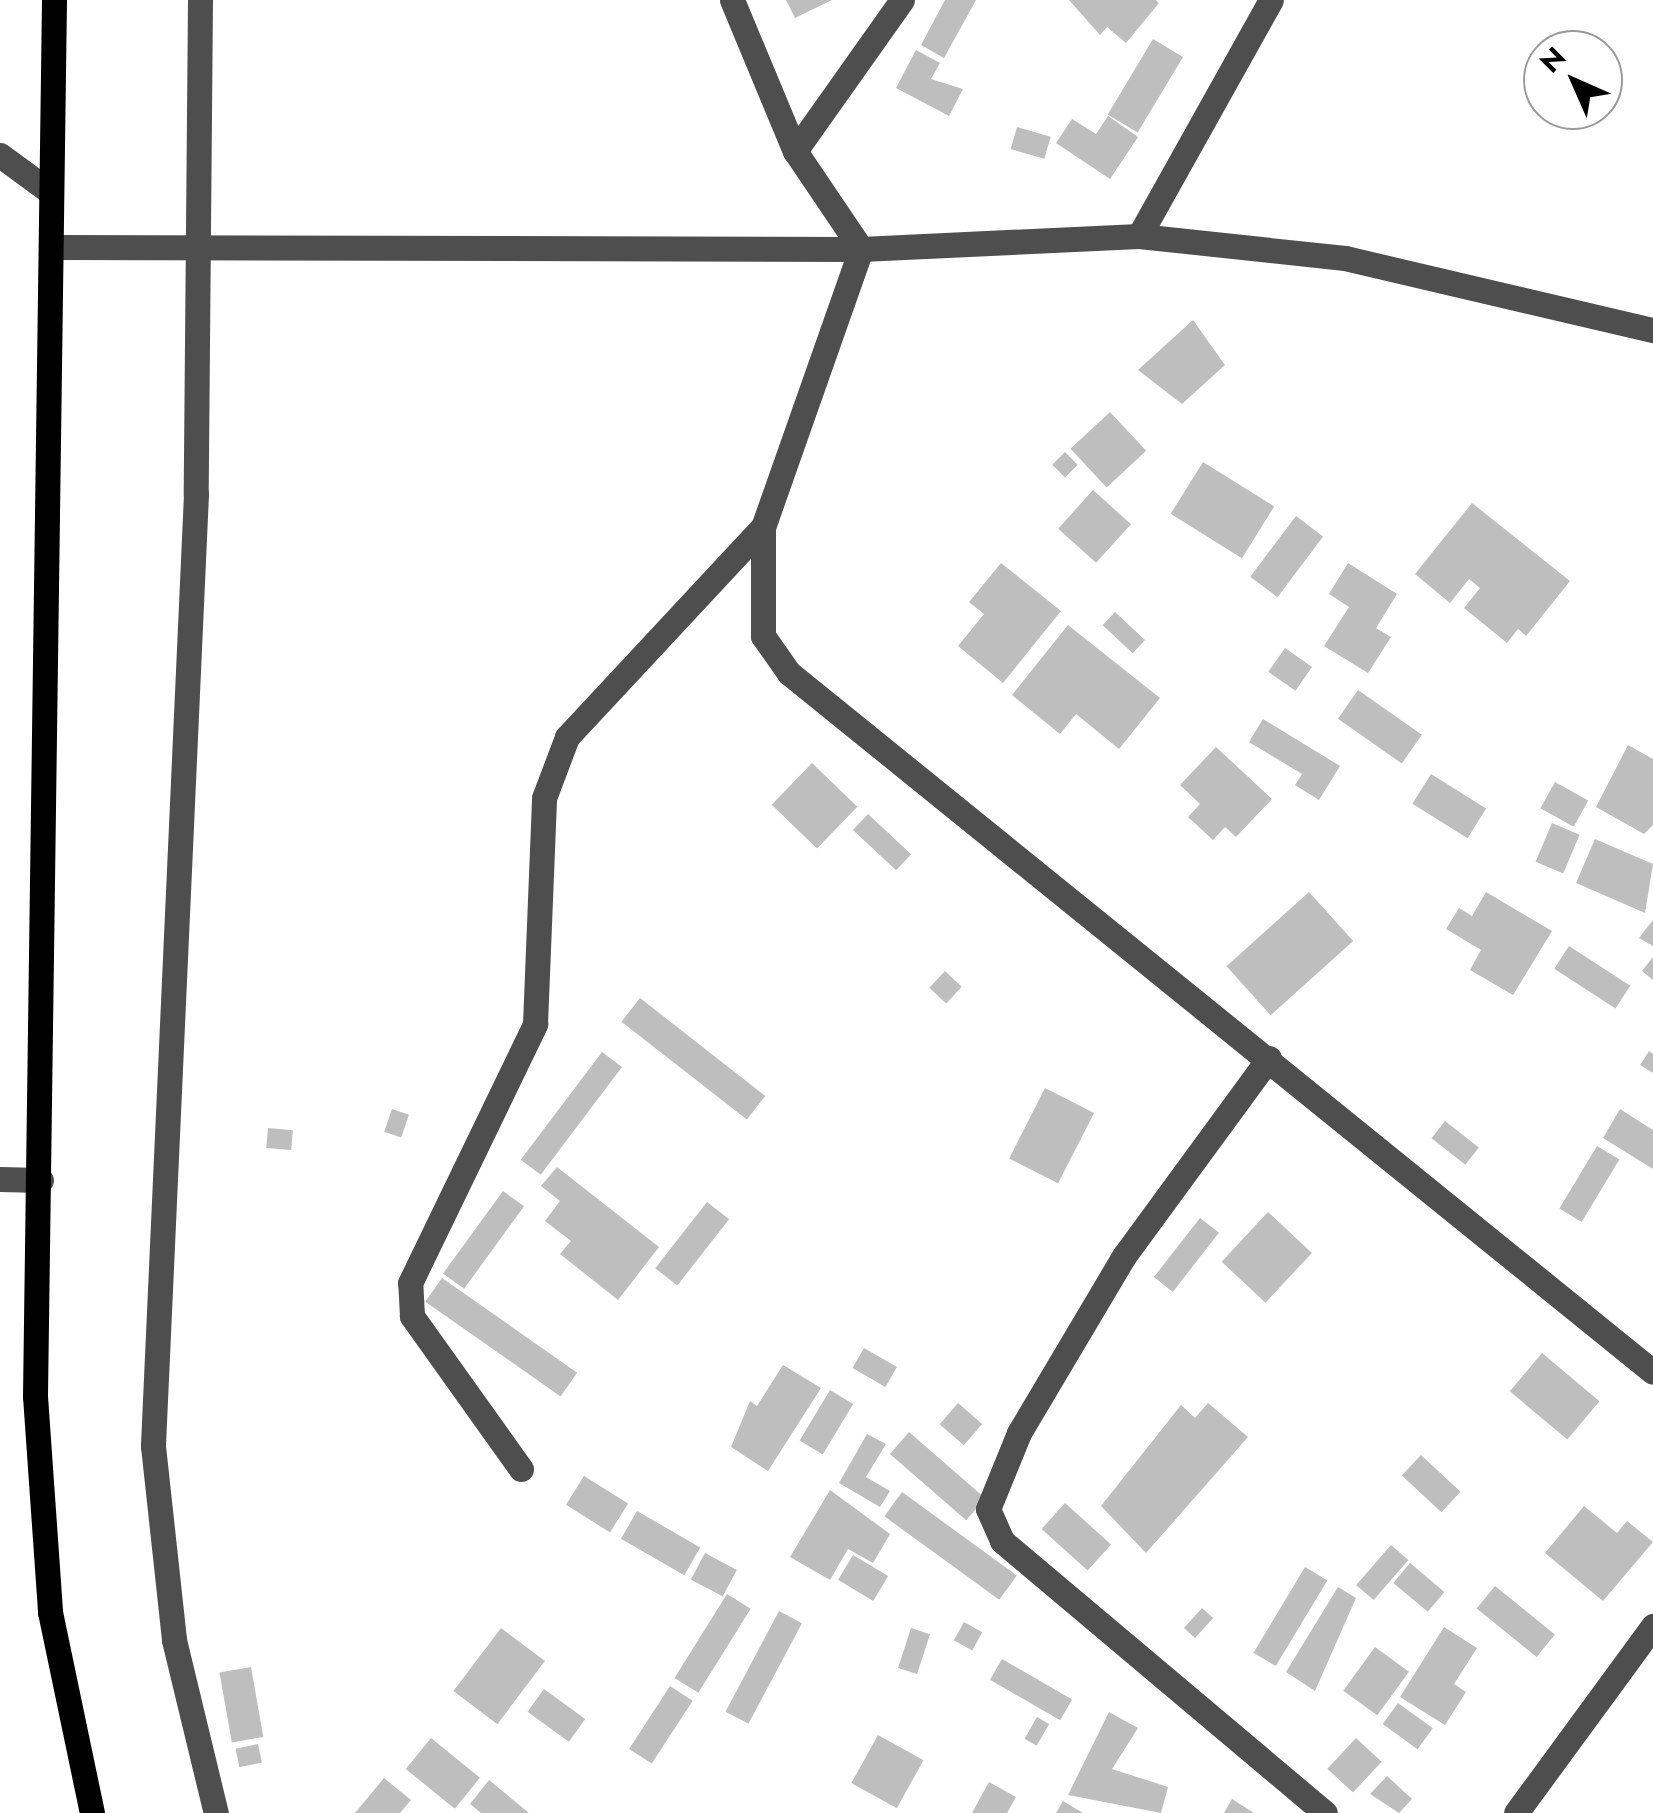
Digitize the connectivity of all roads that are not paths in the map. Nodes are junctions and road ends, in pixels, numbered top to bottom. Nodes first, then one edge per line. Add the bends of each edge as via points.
1 (54, 0) edge
2 (200, 0) edge
3 (732, 0) edge
4 (902, 0) edge
5 (1271, 0) edge
6 (795, 152) junction
7 (0, 155) edge
8 (49, 191) junction
9 (1139, 236) junction
10 (202, 243) junction
11 (56, 247) junction
12 (861, 249) junction
13 (1653, 330) edge
14 (763, 527) junction
15 (1269, 1058) junction
16 (0, 1179) edge
17 (41, 1180) junction
18 (1653, 1372) edge
19 (521, 1469) dead end
20 (1653, 1626) edge
21 (92, 1813) edge
22 (216, 1813) edge
23 (1325, 1813) edge
24 (1516, 1813) edge

1 - 8 main road
2 - 10 street
3 - 6 street
4 - 6 street
5 - 9 street
6 - 12 street
7 - 8 street
8 - 11 main road
9 - 12 street
9 - 13 street via 1344,258
10 - 11 street
10 - 12 street
10 - 22 street via 154,1446 174,1640
11 - 17 main road
12 - 14 street
14 - 15 street via 764,636 789,673
14 - 19 street via 567,738 544,798 535,1024 410,1283 412,1316
15 - 18 street
15 - 23 street via 1124,1256 1018,1433 988,1509 1002,1541
16 - 17 street
17 - 21 main road via 39,1492 50,1612
20 - 24 street

